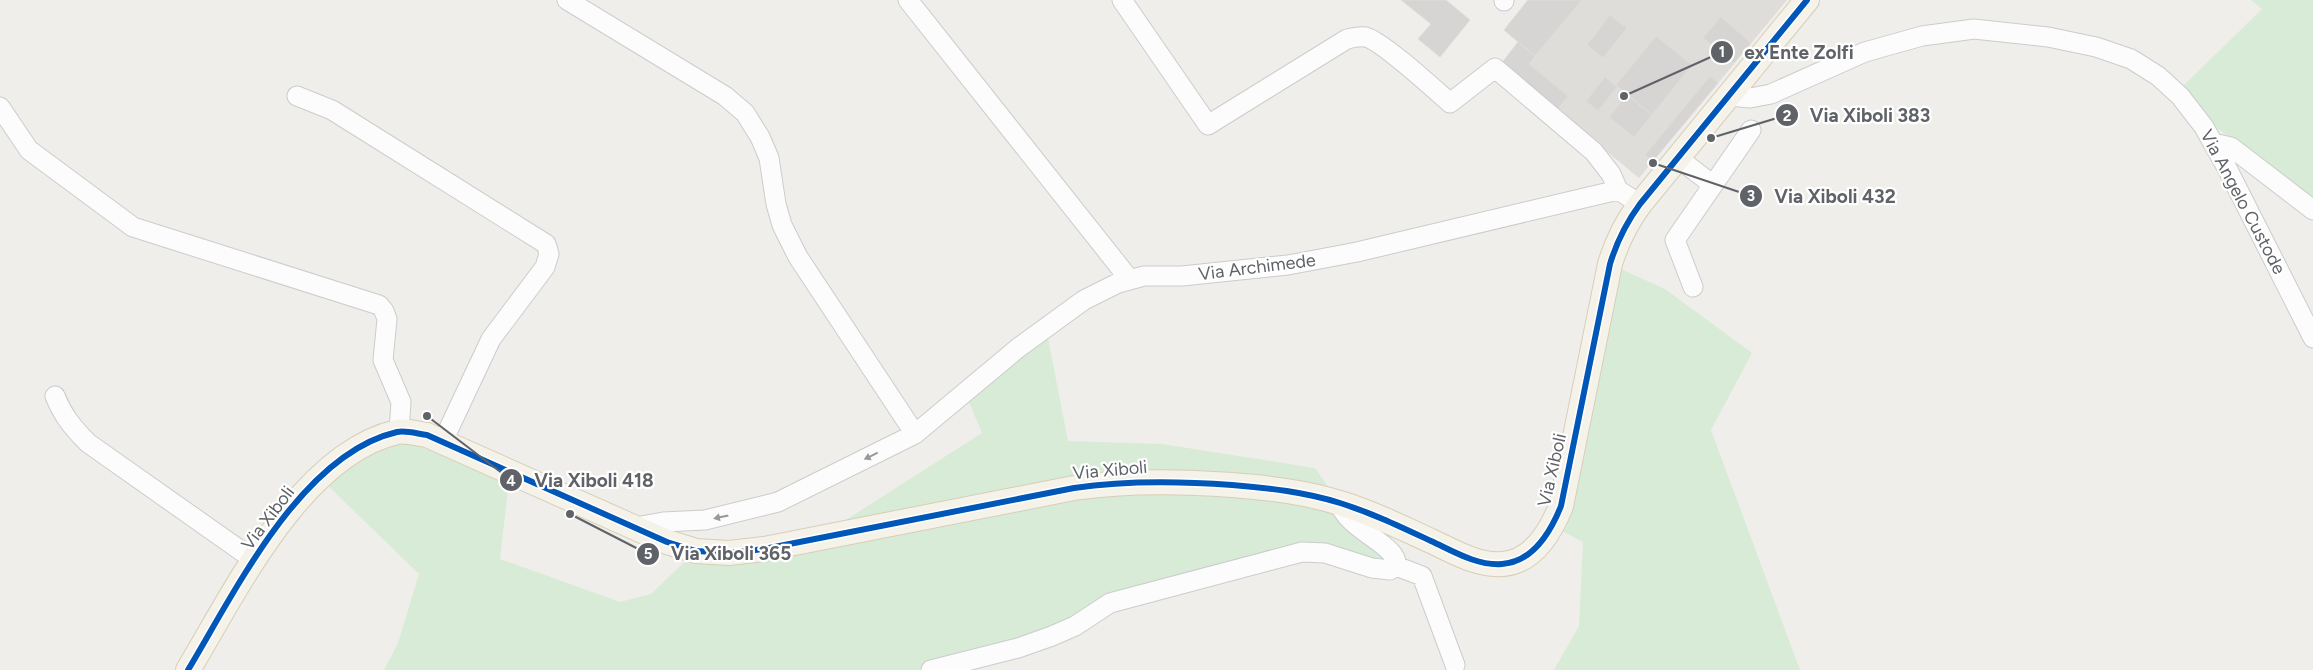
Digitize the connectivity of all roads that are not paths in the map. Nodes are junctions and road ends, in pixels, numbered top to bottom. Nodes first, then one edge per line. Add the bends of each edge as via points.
1 (567, 0) edge
2 (908, 0) edge
3 (1122, 0) edge
4 (1807, 0) edge
5 (297, 96) dead end
6 (1729, 96) junction
7 (0, 107) edge
8 (1751, 130) dead end
9 (2213, 143) junction
10 (1678, 158) junction
11 (1713, 184) junction
12 (1618, 190) junction
13 (1640, 204) junction
14 (2313, 210) edge
15 (1130, 280) junction
16 (1692, 287) dead end
17 (2313, 338) edge
18 (55, 396) dead end
19 (399, 431) junction
20 (915, 434) junction
21 (443, 441) junction
22 (1339, 502) junction
23 (636, 528) junction
24 (254, 560) junction
25 (1396, 566) junction
26 (1455, 665) dead end
27 (188, 670) edge
28 (931, 670) edge

1 - 20 street via 725,96 746,113 770,158 776,204 782,225 798,257
2 - 15 street
3 - 12 street via 1208,125 1347,39 1359,36 1384,48 1450,103 1496,68 1594,152 1611,174
4 - 6 main road, Via Xiboli
5 - 21 street via 332,110 546,244 549,254 546,267 491,339
6 - 9 street, Via Angelo Custode via 1750,98 1771,94 1865,52 1922,36 1974,29 2048,37 2096,47 2131,59 2158,76 2180,96
6 - 10 main road, Via Xiboli
7 - 19 street via 29,150 133,227 379,305 386,319 383,360 400,402
8 - 11 street
9 - 14 street via 2231,148
9 - 17 street, Via Angelo Custode
10 - 11 street
10 - 13 main road, Via Xiboli
11 - 16 street via 1675,240
12 - 13 street
12 - 15 street, Via Archimede via 1357,252 1288,265 1182,276 1144,276
13 - 22 main road, Via Xiboli via 1626,223 1610,264 1561,506 1553,526 1532,551 1504,564 1478,562
15 - 20 street, Via Archimede via 1118,282 1084,300 1018,348
18 - 24 street via 71,427 88,443
19 - 21 main road, Via Xiboli
19 - 24 main road, Via Xiboli via 367,442 310,486
20 -> 23 street, Via Archimede via 778,502 705,520 664,522
21 - 23 main road, Via Xiboli
22 - 23 main road, Via Xiboli via 1266,488 1153,481 1107,483 729,553 696,551
22 - 25 street via 1350,522 1393,552
24 - 27 main road, Via Xiboli
25 - 26 street via 1422,576
25 - 28 street via 1390,570 1372,568 1325,553 1302,552 1110,603 1075,626 1052,636

